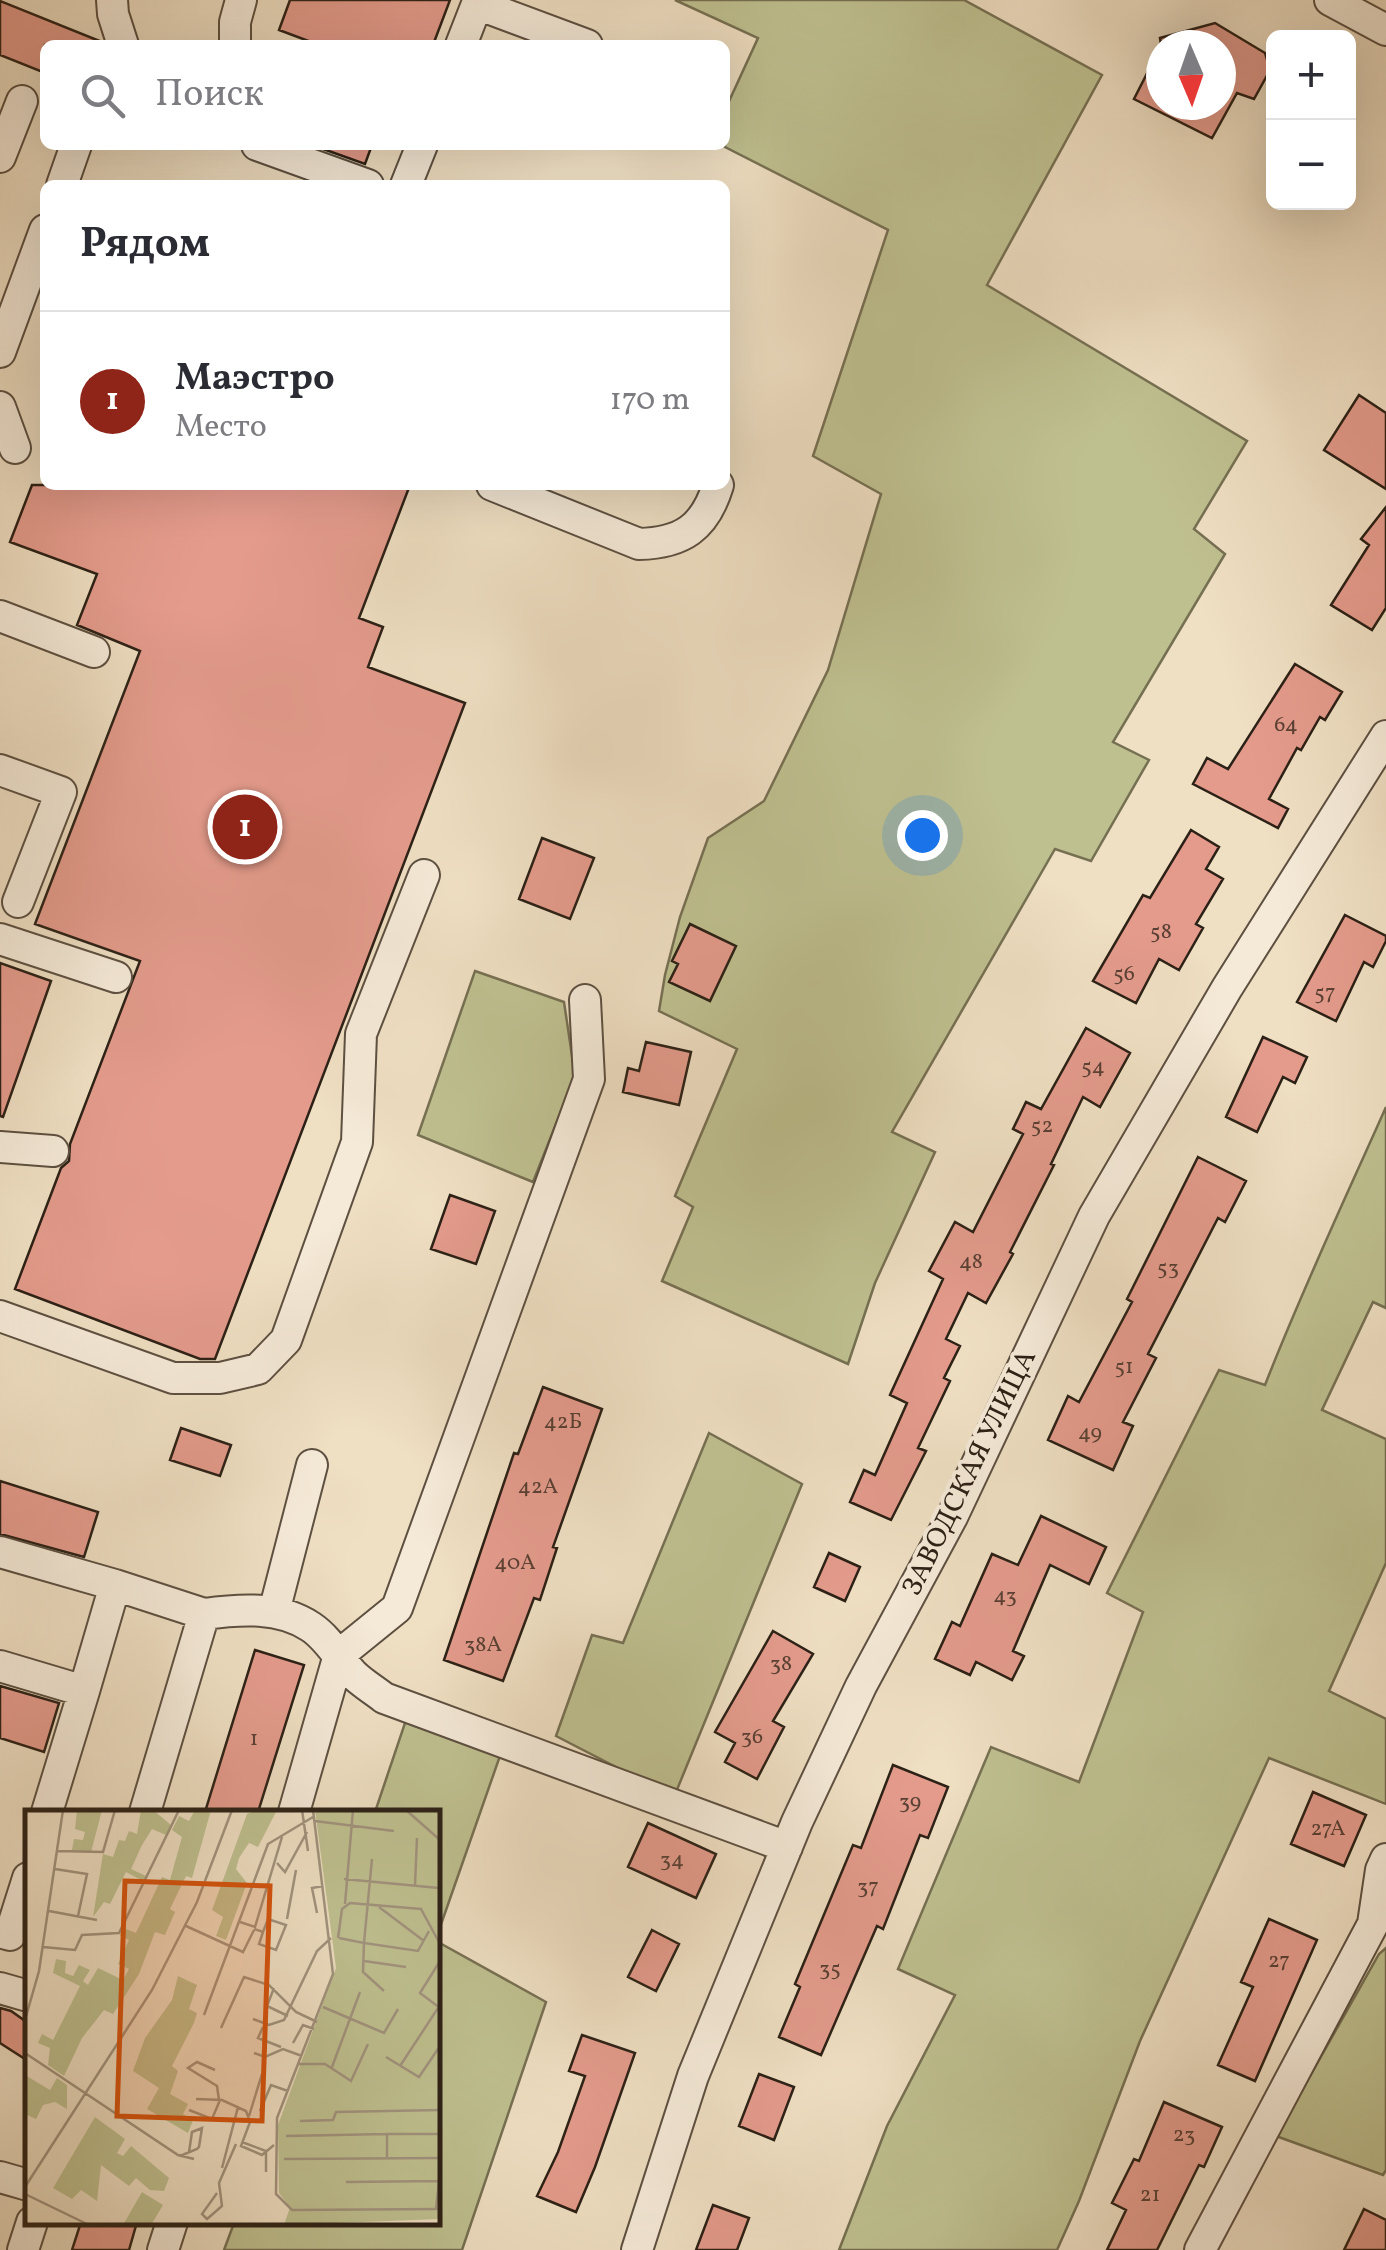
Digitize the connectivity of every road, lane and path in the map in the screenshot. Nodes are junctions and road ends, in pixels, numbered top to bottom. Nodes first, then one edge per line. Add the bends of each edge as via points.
1 (112, 0) edge
2 (241, 0) edge
3 (1330, 0) edge
4 (1386, 30) edge
5 (121, 40) edge
6 (235, 40) edge
7 (463, 40) edge
8 (574, 40) edge
9 (22, 101) dead end
10 (74, 150) edge
11 (271, 150) edge
12 (420, 150) edge
13 (0, 156) edge
14 (64, 180) edge
15 (354, 180) edge
16 (408, 180) edge
17 (40, 244) edge
18 (0, 352) edge
19 (0, 407) edge
20 (14, 448) dead end
21 (504, 490) edge
22 (716, 490) edge
23 (0, 616) edge
24 (94, 652) dead end
25 (1386, 736) edge
26 (0, 770) edge
27 (424, 874) dead end
28 (18, 902) dead end
29 (0, 939) edge
30 (116, 977) dead end
31 (586, 1000) dead end
32 (0, 1147) edge
33 (53, 1151) dead end
34 (0, 1316) edge
35 (312, 1465) dead end
36 (0, 1552) edge
37 (115, 1586) junction
38 (274, 1612) junction
39 (204, 1614) junction
40 (338, 1658) junction
41 (0, 1666) edge
42 (84, 1690) junction
43 (54, 1810) edge
44 (146, 1810) edge
45 (295, 1810) edge
46 (787, 1846) junction
47 (1386, 1858) edge
48 (25, 1888) edge
49 (0, 1932) edge
50 (0, 1988) edge
51 (25, 1995) edge
52 (0, 2176) edge
53 (25, 2184) edge
54 (31, 2225) edge
55 (171, 2225) edge
56 (23, 2250) edge
57 (163, 2250) edge
58 (636, 2250) edge
59 (1200, 2250) edge

1 - 5 street
2 - 6 street
3 - 4 street
7 - 8 street via 477,4
9 - 13 street
10 - 14 street
11 - 15 street
12 - 16 street
17 - 18 street
19 - 20 street
21 - 22 street via 638,544 682,536 701,522
23 - 24 street
25 - 46 street, ЗАВОДСКАЯ УЛИЦА via 1094,1216
26 - 28 street via 61,792
27 - 34 street via 360,1034 356,1142 286,1340 258,1369 173,1378
29 - 30 street
31 - 40 street via 589,1080 396,1608
32 - 33 street
35 - 38 street
36 - 37 street
37 - 39 street
37 - 42 street
38 - 39 street
38 - 40 street via 311,1626
39 - 44 street
40 - 45 street
40 - 46 street via 384,1698
41 - 42 street
42 - 43 street
46 - 58 street, ЗАВОДСКАЯ УЛИЦА via 694,2076
47 - 59 street via 1373,1924
48 - 49 street via 10,1935
50 - 51 street
52 - 53 street
54 - 56 street
55 - 57 street

